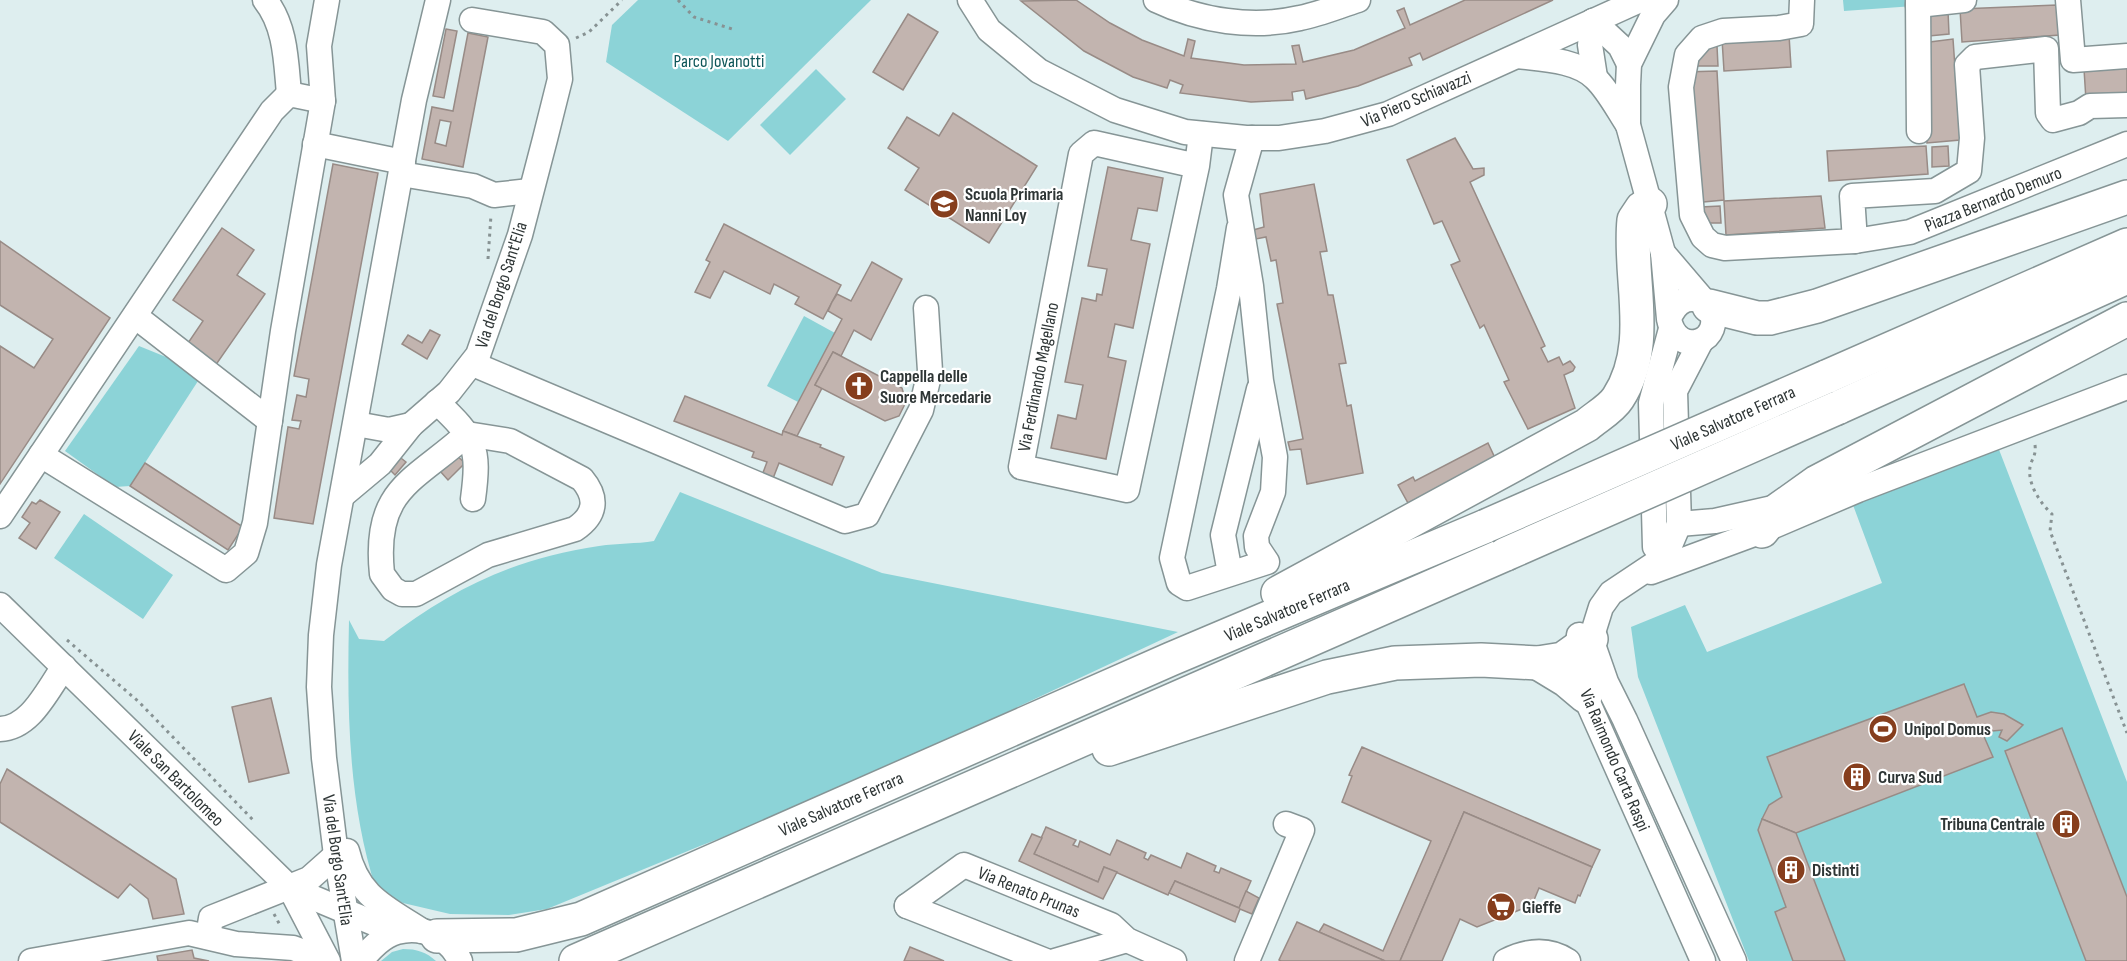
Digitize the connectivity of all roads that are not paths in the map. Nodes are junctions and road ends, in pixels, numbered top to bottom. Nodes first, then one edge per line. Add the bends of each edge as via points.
1 (265, 0) edge
2 (327, 0) edge
3 (426, 0) edge
4 (438, 0) edge
5 (970, 0) edge
6 (1156, 0) edge
7 (1358, 0) edge
8 (1640, 0) edge
9 (1666, 0) edge
10 (1802, 0) edge
11 (1964, 0) edge
12 (2068, 0) edge
13 (1918, 3) edge
14 (472, 20) dead end
15 (1593, 21) junction
16 (2072, 47) junction
17 (2046, 49) junction
18 (1516, 56) junction
19 (2127, 56) edge
20 (1629, 64) junction
21 (1595, 77) junction
22 (289, 94) junction
23 (414, 100) junction
24 (323, 101) junction
25 (2127, 105) edge
26 (1628, 124) junction
27 (1919, 131) dead end
28 (1201, 134) junction
29 (1252, 138) junction
30 (315, 144) junction
31 (2127, 144) edge
32 (1197, 166) junction
33 (402, 168) junction
34 (530, 191) junction
35 (2127, 197) edge
36 (1650, 204) junction
37 (1239, 228) junction
38 (1855, 241) junction
39 (2127, 245) edge
40 (1663, 253) junction
41 (2127, 277) edge
42 (1706, 304) junction
43 (926, 308) dead end
44 (135, 316) junction
45 (2127, 319) edge
46 (1670, 324) junction
47 (1701, 341) junction
48 (473, 364) junction
49 (1261, 381) junction
50 (2127, 387) edge
51 (437, 402) junction
52 (270, 421) junction
53 (356, 424) junction
54 (411, 425) junction
55 (467, 434) junction
56 (41, 455) junction
57 (1858, 490) junction
58 (343, 495) junction
59 (473, 499) dead end
60 (1783, 506) junction
61 (0, 516) edge
62 (1679, 524) junction
63 (1762, 531) junction
64 (1668, 555) junction
65 (1230, 573) junction
66 (0, 605) edge
67 (1585, 643) junction
68 (1171, 659) junction
69 (1538, 663) junction
70 (64, 667) junction
71 (1585, 696) junction
72 (0, 729) edge
73 (1052, 754) junction
74 (324, 758) junction
75 (1286, 824) dead end
76 (336, 855) junction
77 (290, 888) junction
78 (344, 911) junction
79 (395, 932) junction
80 (429, 933) junction
81 (208, 937) junction
82 (633, 937) junction
83 (1127, 940) junction
84 (1730, 952) edge
85 (1694, 958) edge
86 (31, 961) edge
87 (321, 961) edge
88 (328, 961) edge
89 (354, 961) edge
90 (360, 961) edge
91 (460, 961) edge
92 (576, 961) edge
93 (599, 961) edge
94 (1046, 961) edge
95 (1054, 961) edge
96 (1174, 961) edge
97 (1247, 961) edge
98 (1506, 961) edge
99 (1568, 961) edge

1 - 22 street via 284,41
2 - 24 street via 320,46
3 - 23 street, Via del Borgo Sant'Elia via 413,64
4 - 23 street, Via del Borgo Sant'Elia
5 - 28 street, Via Piero Schiavazzi via 989,30 1039,70 1115,111
6 - 7 street via 1180,11 1235,23 1299,19
8 - 15 street, Via Piero Schiavazzi
9 - 20 street via 1653,15
10 - 38 street, Piazza Bernardo Demuro via 1801,24 1723,31 1702,38 1687,54 1681,87 1692,215 1703,237 1712,245 1725,248
11 - 13 street
12 - 16 street
13 - 27 street
14 - 34 street, Via del Borgo Sant'Elia via 543,32 557,45 560,79
15 - 18 street, Via Piero Schiavazzi
15 - 20 street via 1620,46
15 - 21 street via 1590,45
16 - 17 street, Piazza Bernardo Demuro
16 - 19 street via 2073,60
17 - 25 street via 2048,112 2053,120 2090,106
17 - 38 street, Piazza Bernardo Demuro via 1975,57 1966,65 1972,138 1969,171 1935,191 1852,196
18 - 21 street via 1580,68
18 - 29 street, Via Piero Schiavazzi via 1388,114 1356,124 1279,138
20 - 26 street
21 - 26 street
22 - 24 street
22 - 44 street via 272,111
23 - 33 street, Via del Borgo Sant'Elia
24 - 30 street
26 - 36 street
28 - 29 street, Via Piero Schiavazzi
28 - 32 street, Via Ferdinando Magellano
29 - 37 street via 1236,195
30 - 33 street
30 - 52 street
31 - 38 street, Piazza Bernardo Demuro via 1910,232
32 - 32 street, Via Ferdinando Magellano via 1094,143 1081,154 1021,467 1127,490
33 - 34 street, Via del Borgo Sant'Elia via 494,195
33 - 53 street, Via del Borgo Sant'Elia
34 - 48 street, Via del Borgo Sant'Elia via 520,235
35 - 42 highway via 1817,306 1770,318
36 - 40 street
36 - 68 highway via 1634,220 1637,351 1617,400 1587,426 1186,643
37 - 49 street via 1251,286
37 - 65 street via 1173,558 1179,583 1187,588
39 - 68 highway, Viale Salvatore Ferrara, bridge via 1486,526
40 - 42 street
40 - 46 street
41 - 73 highway, Viale Salvatore Ferrara, bridge
42 - 46 street via 1694,298 1684,299 1673,308
42 - 47 street via 1714,314 1714,324 1711,333
43 - 48 street via 930,371 921,410 867,515 845,521
44 - 52 street
44 - 56 street
45 - 60 highway via 1817,482
46 - 47 street via 1684,342
46 - 64 street via 1651,403
47 - 62 street via 1675,391
48 - 51 street, Via del Borgo Sant'Elia
49 - 65 street via 1223,535
49 - 65 street via 1275,457 1273,492 1256,536 1257,547 1267,562
50 - 57 street
51 - 54 street, Via del Borgo Sant'Elia
51 - 55 street
52 - 56 street via 255,523 246,554 226,570
53 - 54 street via 389,430
53 - 58 street, Via del Borgo Sant'Elia
54 - 58 street, Via del Borgo Sant'Elia via 380,464
55 - 55 street via 397,491 387,508 382,574 402,594 416,594 488,555 574,529 593,512 590,489 582,479 510,441
55 - 59 street via 478,463
56 - 61 street
57 - 60 street
57 - 63 street
58 - 74 street, Via del Borgo Sant'Elia via 321,635 319,687
60 - 62 street via 1715,521
60 - 63 highway
62 - 64 street
63 - 64 street
64 - 67 street, Via Raimondo Carta Raspi via 1611,594 1600,607
64 - 67 street, Via Raimondo Carta Raspi via 1600,585 1586,606 1580,625
66 - 70 street, Viale San Bartolomeo
67 - 69 highway via 1563,659
67 - 71 street, Via Raimondo Carta Raspi
67 - 84 street, Via Raimondo Carta Raspi
68 - 80 highway, Viale Salvatore Ferrara via 581,920 516,936
69 - 71 highway
69 - 73 highway via 1406,662 1364,668 1080,759
70 - 72 street via 28,718 19,726
70 - 77 street, Viale San Bartolomeo
71 - 85 street, Via Raimondo Carta Raspi
73 - 82 highway, Viale Salvatore Ferrara
74 - 76 street, Via del Borgo Sant'Elia
74 - 80 street, Via del Borgo Sant'Elia via 357,880 374,901
75 - 97 street via 1302,830
76 - 77 street via 309,879
76 - 78 street, Via del Borgo Sant'Elia
77 - 78 street, Viale San Bartolomeo
77 - 81 street via 211,918
77 - 88 street, Viale San Bartolomeo
78 - 79 street, Viale San Bartolomeo
78 - 89 street, Via del Borgo Sant'Elia
79 - 80 street
79 - 90 street
80 - 91 street, Via del Borgo Sant'Elia via 448,942
81 - 86 street via 189,933
81 - 87 street via 236,944 293,948
82 - 92 highway, Viale Salvatore Ferrara
82 - 93 highway
83 - 94 street, Via Renato Prunas via 1111,925 964,866 907,906
83 - 95 street
83 - 96 street, Via Renato Prunas
84 - 85 street
98 - 99 street via 1534,952

